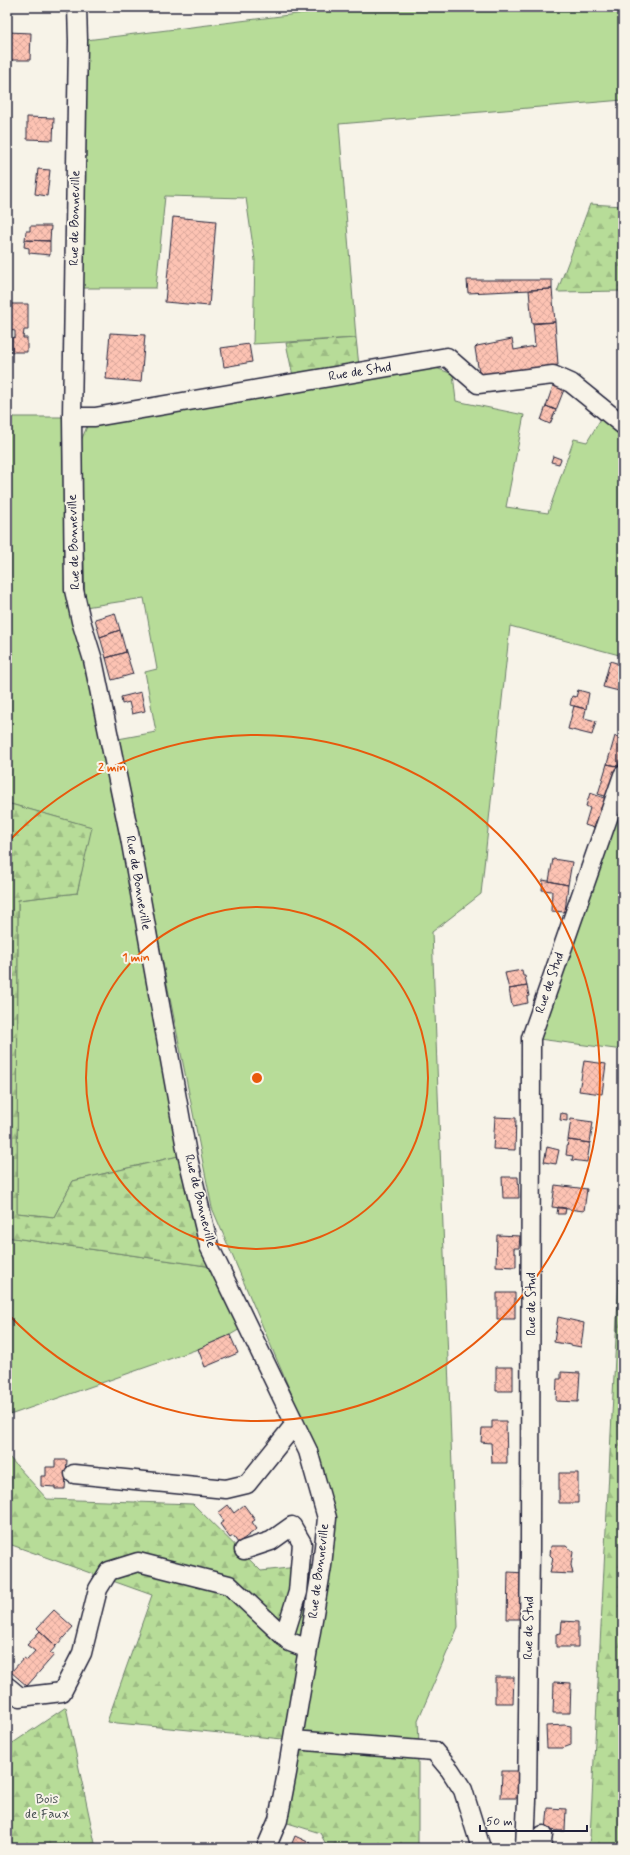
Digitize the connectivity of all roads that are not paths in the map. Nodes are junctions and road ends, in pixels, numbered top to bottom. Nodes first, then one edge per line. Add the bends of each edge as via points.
1 (77, 7) edge
2 (72, 417) junction
3 (623, 425) edge
4 (623, 775) edge
5 (295, 1424) junction
6 (74, 1474) dead end
7 (244, 1550) dead end
8 (284, 1637) junction
9 (308, 1649) junction
10 (8, 1687) edge
11 (293, 1740) junction
12 (266, 1848) edge
13 (481, 1848) edge
14 (524, 1848) edge

1 - 2 street, Rue de Bonneville
2 - 3 street, Rue de Stud via 95,417 447,358 478,384 553,375 571,383
2 - 5 street, Rue de Bonneville via 74,590 93,660 130,838 187,1154 209,1246
4 - 14 street, Rue de Stud via 531,1038 530,1549 527,1800
5 - 6 street via 247,1484 226,1489
5 - 9 street, Rue de Bonneville via 308,1451 327,1518
7 - 8 street via 272,1541 292,1526 302,1543 298,1592
8 - 9 street
8 - 10 street via 229,1585 138,1562 110,1571 98,1589 82,1653 62,1692 20,1697
9 - 11 street, Rue de Bonneville
11 - 12 street, Rue de Bonneville via 278,1820
11 - 13 street via 434,1751 463,1790

